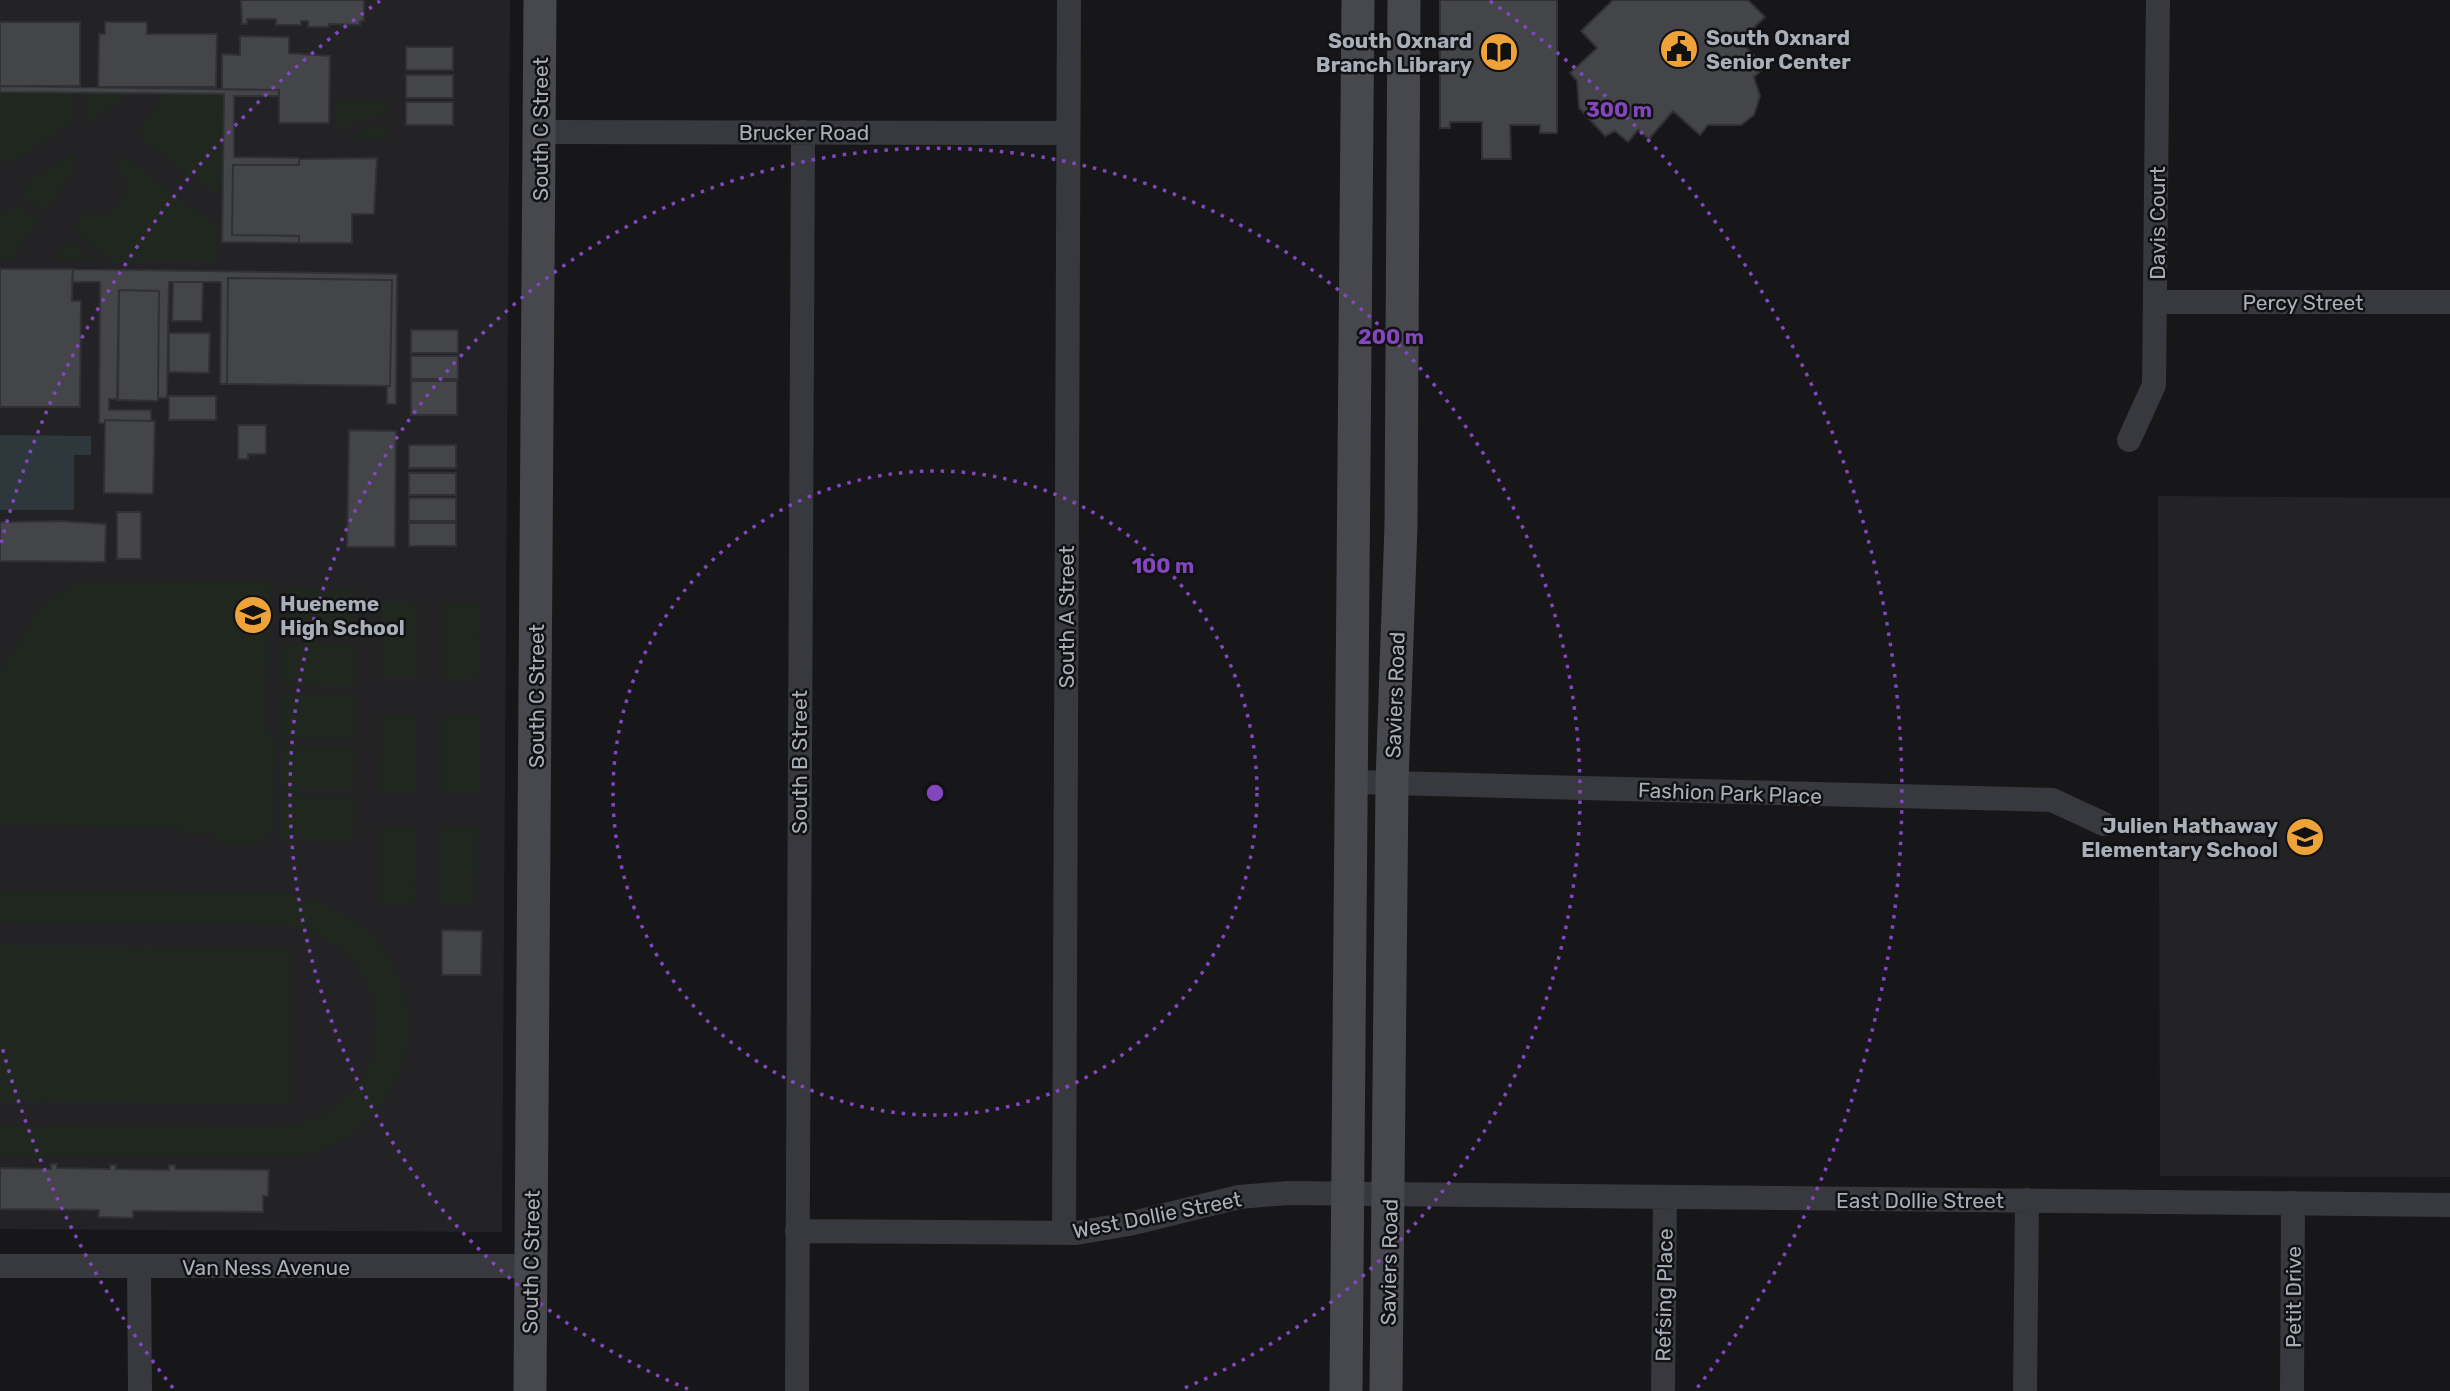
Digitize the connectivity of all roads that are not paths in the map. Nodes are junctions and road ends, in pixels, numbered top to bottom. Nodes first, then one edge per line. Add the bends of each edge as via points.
1 (540, 0) edge
2 (1069, 0) edge
3 (1358, 0) edge
4 (1404, 0) edge
5 (2158, 0) edge
6 (540, 132) junction
7 (803, 132) junction
8 (1068, 133) junction
9 (2157, 302) junction
10 (2450, 302) edge
11 (2129, 440) dead end
12 (1352, 782) junction
13 (1392, 782) junction
14 (2104, 824) dead end
15 (1348, 1194) junction
16 (1390, 1195) junction
17 (1665, 1198) junction
18 (2027, 1200) junction
19 (2293, 1203) junction
20 (2450, 1205) edge
21 (797, 1231) junction
22 (1064, 1233) junction
23 (0, 1266) edge
24 (531, 1266) junction
25 (139, 1267) junction
26 (141, 1391) edge
27 (530, 1391) edge
28 (797, 1391) edge
29 (1346, 1391) edge
30 (1386, 1391) edge
31 (1663, 1391) edge
32 (2025, 1391) edge
33 (2292, 1391) edge

1 - 6 main road, South C Street
2 - 8 street, South A Street
3 - 12 main road, Saviers Road
4 - 13 main road, Saviers Road via 1402,526
5 - 9 street, Davis Court
6 - 7 street, Brucker Road
6 - 24 main road, South C Street
7 - 8 street, Brucker Road
7 - 21 street, South B Street
8 - 22 street, South A Street
9 - 10 street, Percy Street
9 - 11 street, Davis Court via 2154,385
12 - 13 street, Fashion Park Place
12 - 15 main road, Saviers Road
13 - 14 street, Fashion Park Place via 2052,800
13 - 16 main road, Saviers Road
15 - 16 street, West Dollie Street
15 - 22 street, West Dollie Street via 1239,1197 1129,1224
15 - 29 main road, Saviers Road
16 - 17 street, East Dollie Street
16 - 30 main road, Saviers Road
17 - 18 street, East Dollie Street
17 - 31 street, Refsing Place
18 - 19 street, East Dollie Street
18 - 32 street
19 - 20 street, East Dollie Street
19 - 33 street, Petit Drive
21 - 22 street, West Dollie Street
21 - 28 street, South B Street
23 - 25 street, Van Ness Avenue
24 - 25 street, Van Ness Avenue
24 - 27 main road, South C Street
25 - 26 street

